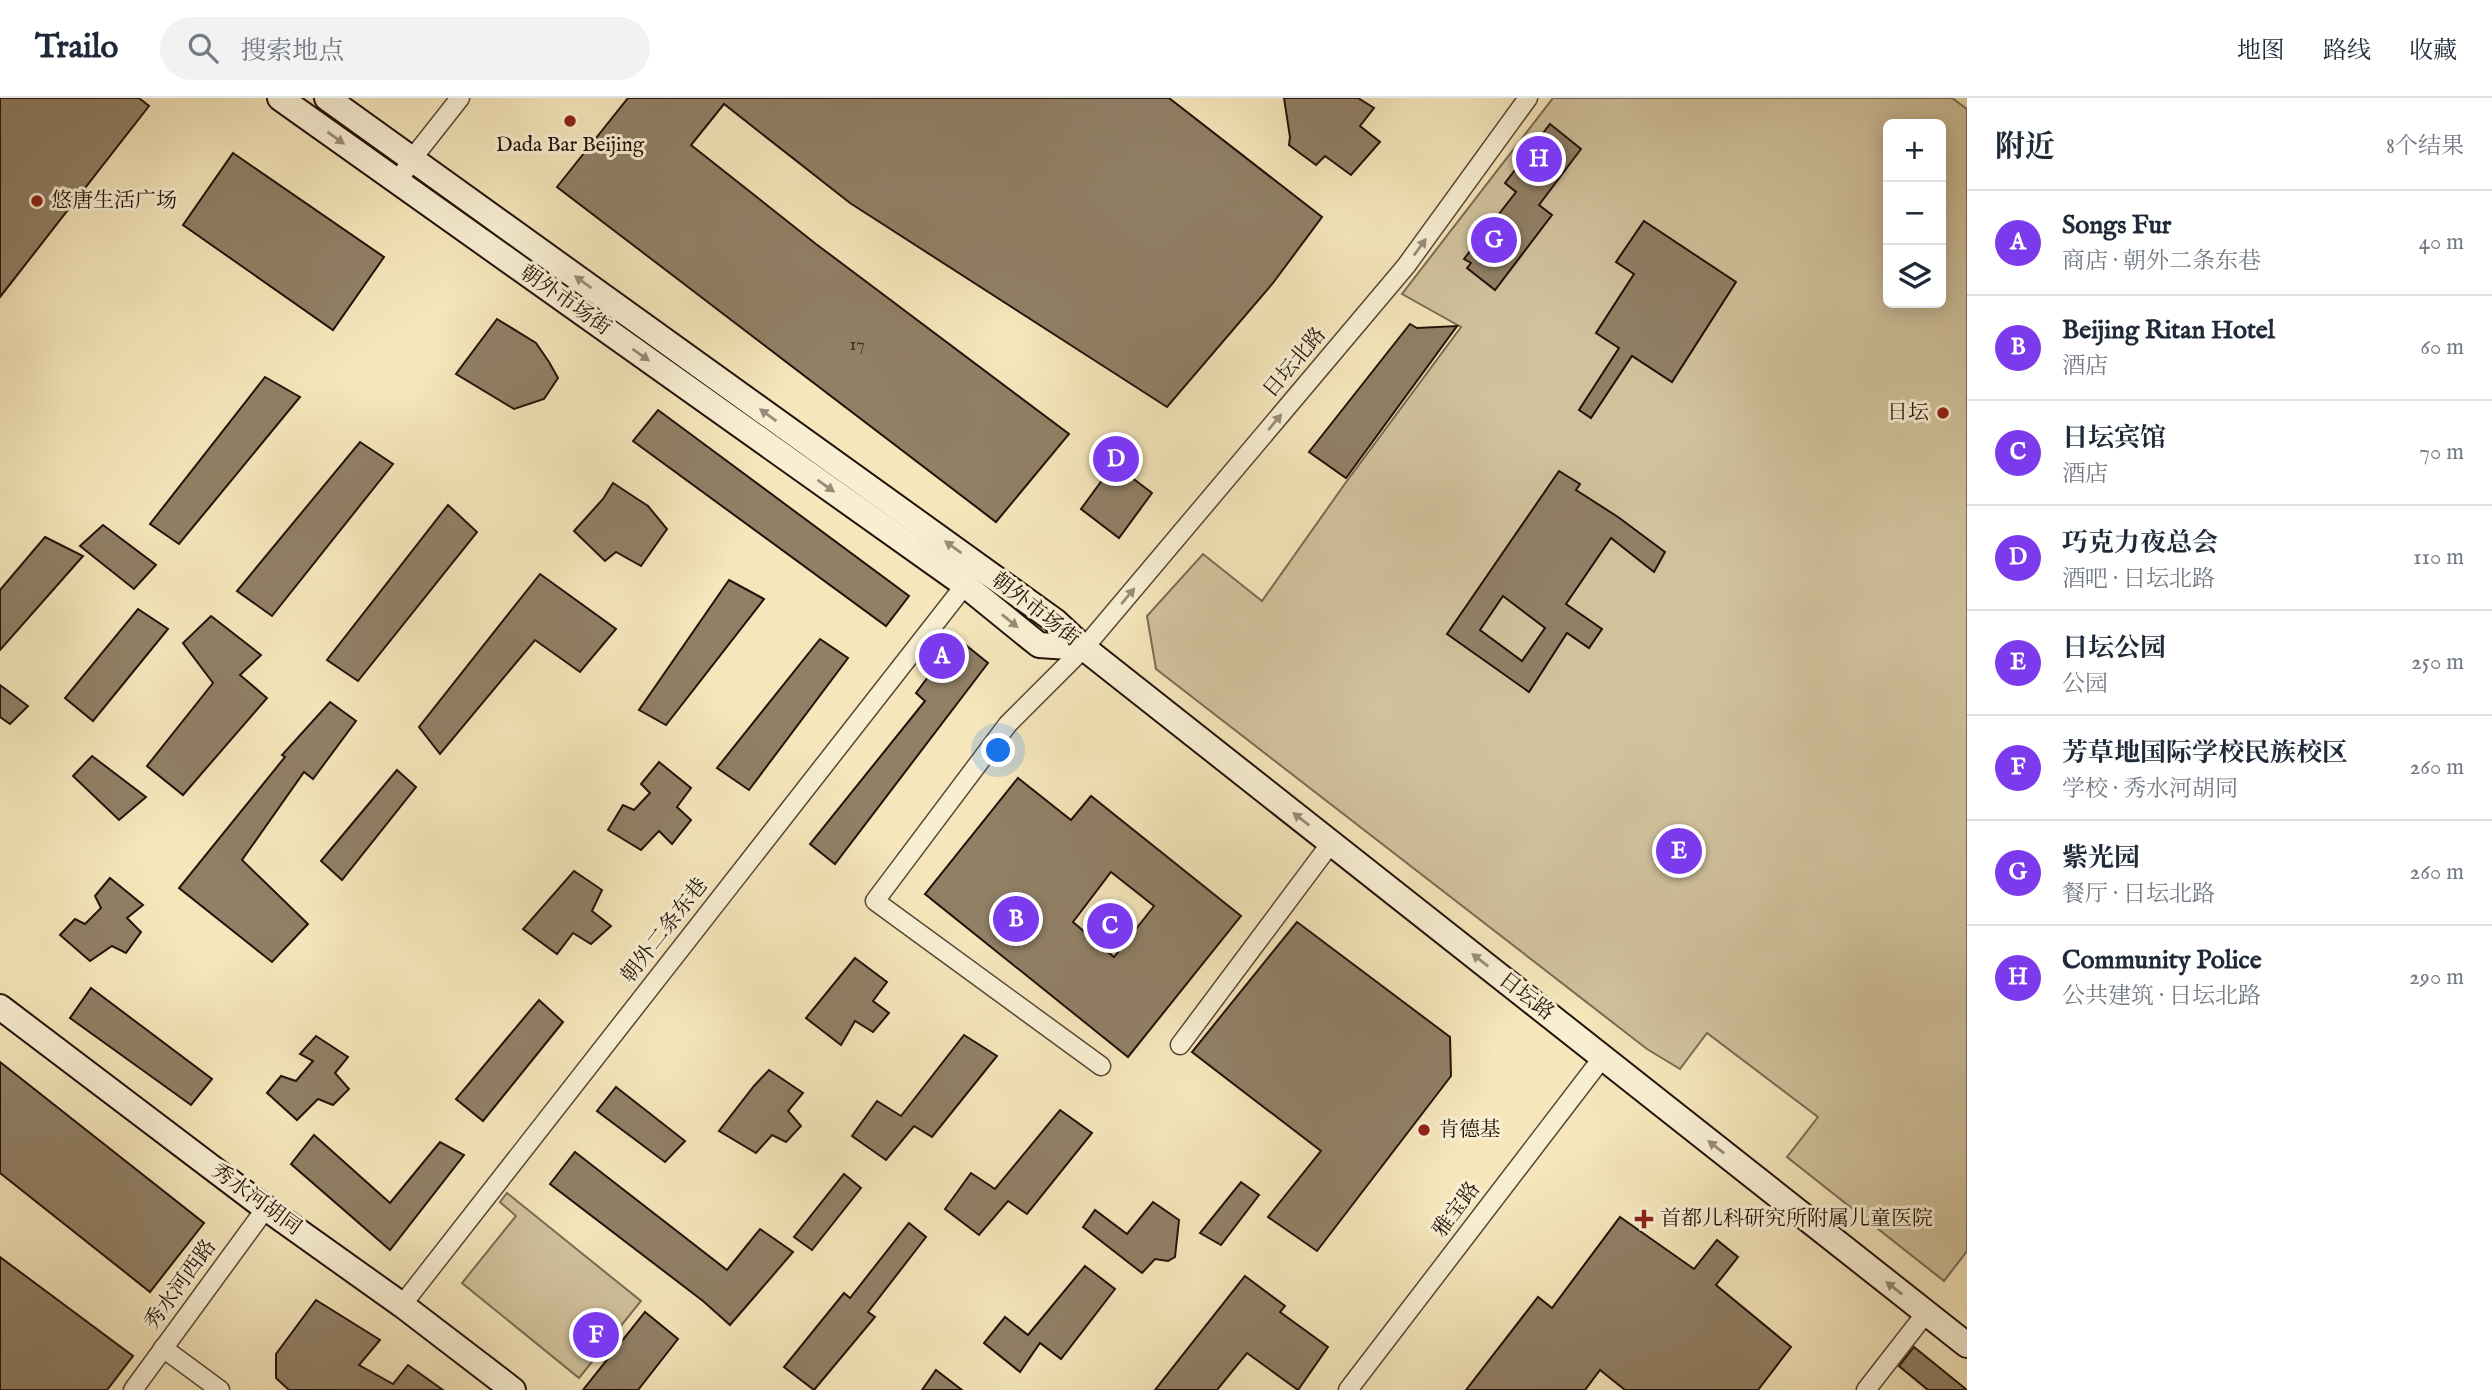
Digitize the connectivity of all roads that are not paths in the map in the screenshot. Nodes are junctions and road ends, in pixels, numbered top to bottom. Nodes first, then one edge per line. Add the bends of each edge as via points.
1 (280, 98) edge
2 (327, 98) edge
3 (460, 98) edge
4 (1528, 98) edge
5 (412, 159) junction
6 (398, 182) junction
7 (965, 585) junction
8 (1084, 648) junction
9 (1331, 843) junction
10 (0, 1007) edge
11 (1180, 1045) dead end
12 (1603, 1058) junction
13 (1101, 1066) dead end
14 (266, 1208) junction
15 (402, 1305) junction
16 (1926, 1313) junction
17 (1967, 1345) edge
18 (163, 1348) junction
19 (133, 1390) edge
20 (220, 1390) edge
21 (513, 1390) edge
22 (1348, 1390) edge
23 (1866, 1390) edge

1 -> 6 main road, 朝外市场街
2 - 5 main road, 朝外市场街
3 - 5 street
8 -> 4 street, 日坛北路 via 1406,265
5 - 6 street
8 -> 5 main road, 朝外市场街 via 1055,621
6 -> 7 main road, 朝外市场街
7 -> 8 main road, 朝外市场街 via 1039,645
7 - 15 street, 朝外二条东巷
9 -> 8 main road, 日坛路
8 - 13 street, 日坛北路 via 1008,724 875,901
9 - 11 street
12 -> 9 main road, 日坛路
10 - 14 main road, 秀水河胡同
16 -> 12 main road, 日坛路
12 - 22 street, 雅宝路
14 - 15 main road, 秀水河胡同
14 - 18 street, 秀水河西路
15 - 21 main road, 秀水河胡同
16 - 17 main road, 日坛路
16 - 23 street
18 - 19 street, 秀水河西路
18 - 20 street

